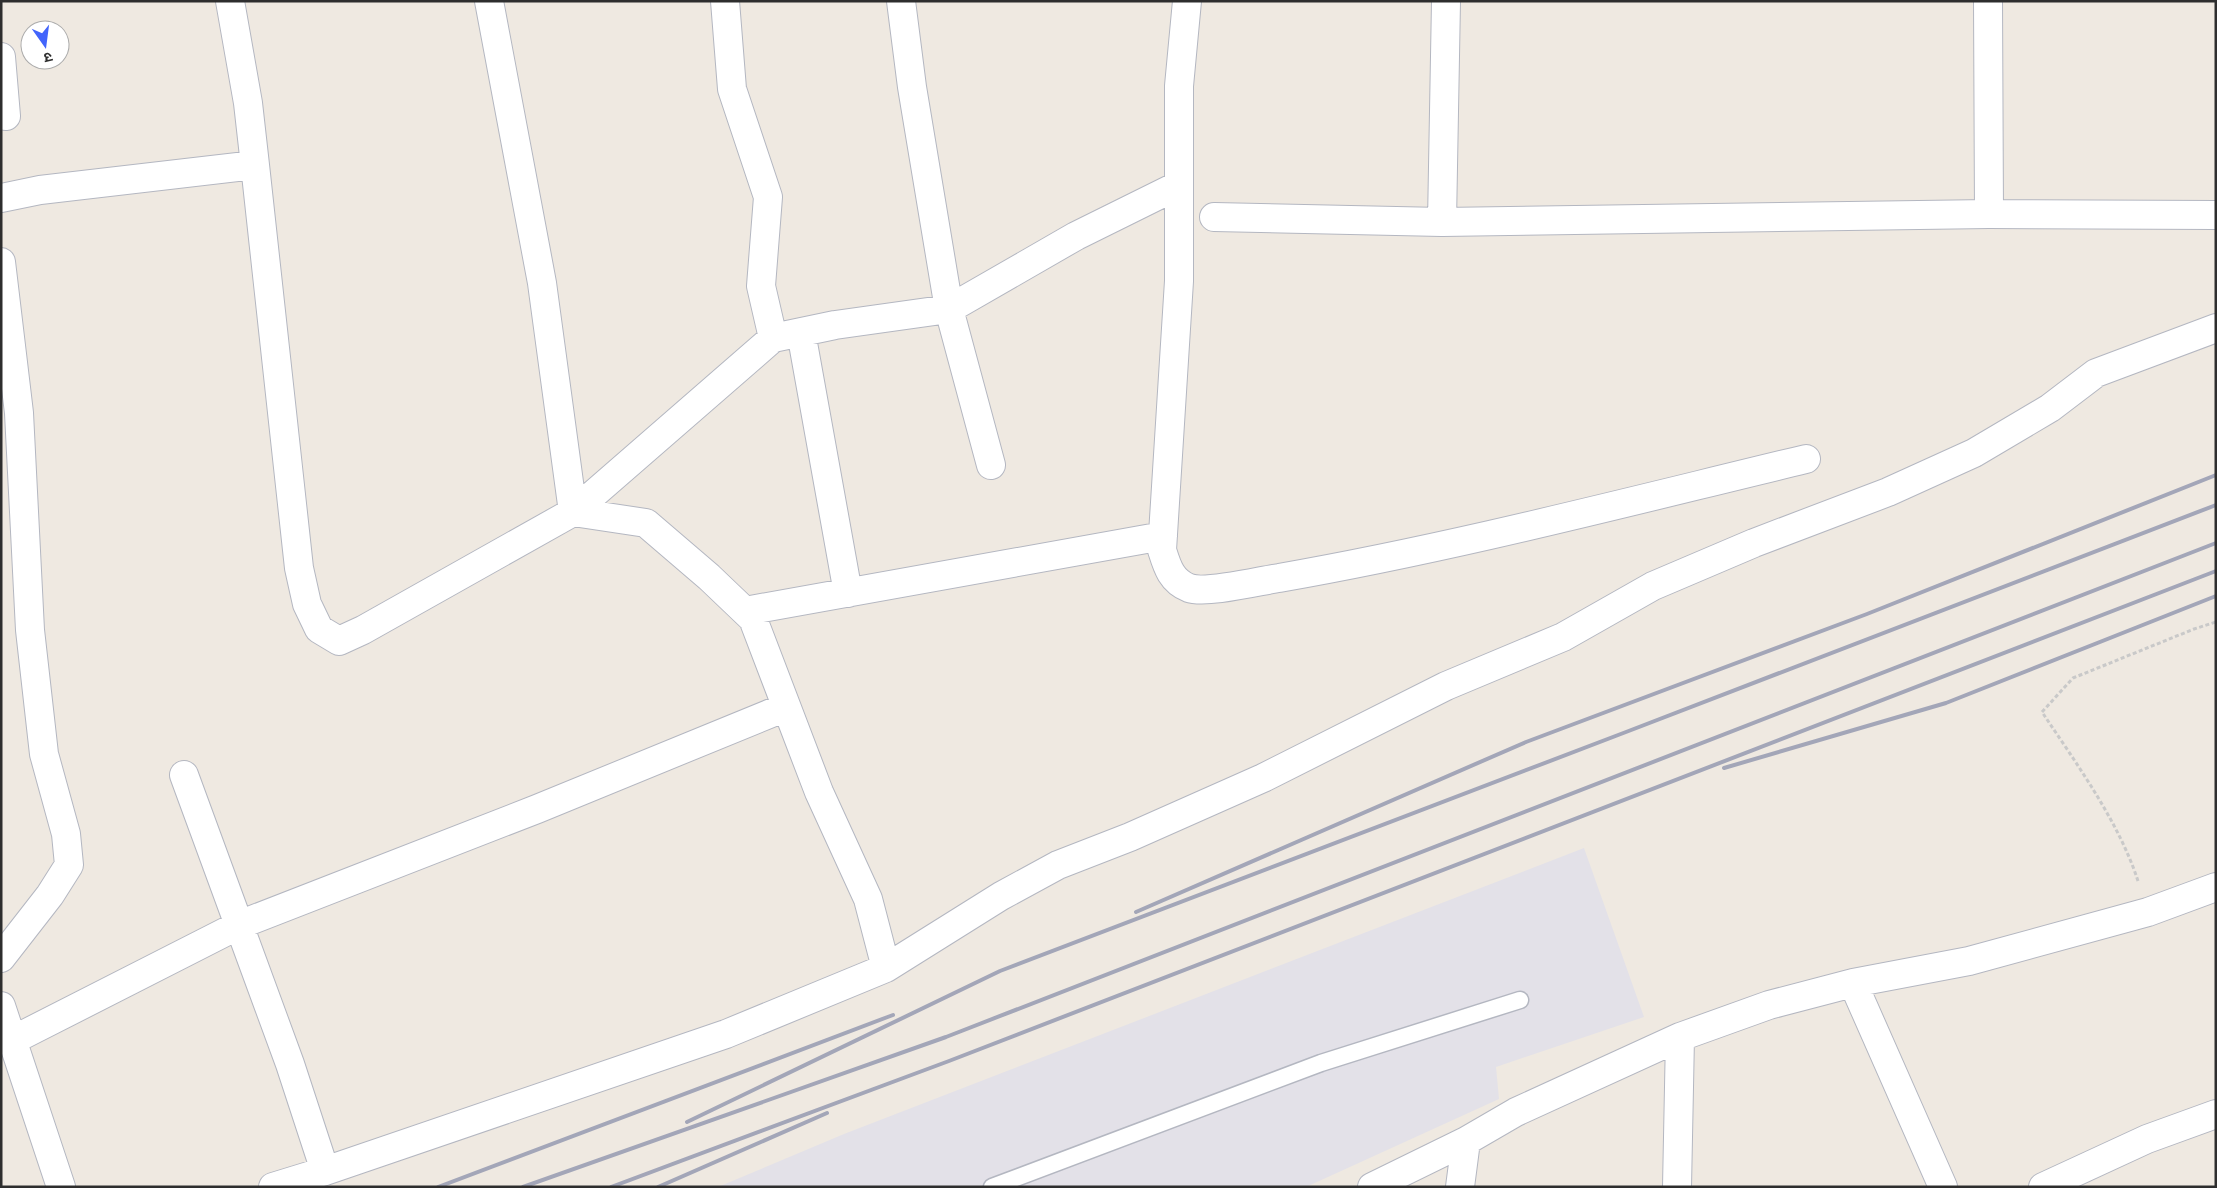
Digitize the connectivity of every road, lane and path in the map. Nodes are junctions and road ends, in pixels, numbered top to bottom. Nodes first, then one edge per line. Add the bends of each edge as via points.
1 (230, 1) edge
2 (489, 1) edge
3 (725, 1) edge
4 (900, 1) edge
5 (1187, 1) edge
6 (1446, 1) edge
7 (1988, 1) edge
8 (1, 57) edge
9 (6, 116) dead end
10 (255, 165) junction
11 (1179, 185) junction
12 (1, 198) edge
13 (1989, 214) junction
14 (2216, 214) edge
15 (1214, 217) dead end
16 (1442, 222) junction
17 (1, 262) edge
18 (949, 309) junction
19 (2216, 328) edge
20 (801, 332) junction
21 (774, 338) junction
22 (1806, 459) dead end
23 (991, 466) dead end
24 (573, 512) junction
25 (1162, 536) junction
26 (848, 593) junction
27 (745, 611) junction
28 (2216, 622) edge
29 (786, 707) junction
30 (184, 775) dead end
31 (2216, 887) edge
32 (2148, 912) junction
33 (240, 924) junction
34 (1, 958) edge
35 (886, 968) junction
36 (1852, 983) junction
37 (1520, 1000) dead end
38 (1, 1006) edge
39 (1680, 1037) junction
40 (13, 1040) junction
41 (2216, 1114) edge
42 (1466, 1141) junction
43 (325, 1171) junction
44 (61, 1187) edge
45 (274, 1187) edge
46 (992, 1187) edge
47 (1372, 1187) edge
48 (1460, 1187) edge
49 (1676, 1187) edge
50 (1944, 1187) edge
51 (2043, 1187) edge

1 - 10 street
2 - 24 street via 542,283
3 - 21 street via 732,89 768,197 760,286
4 - 18 street
5 - 11 street via 1180,86
6 - 16 street
7 - 13 street
8 - 9 street
10 - 12 street via 40,190
10 - 24 street via 300,568 307,604 319,629 339,641 363,630
11 - 18 street via 1076,236
11 - 25 street via 1179,281
13 - 14 street
13 - 16 street
15 - 16 street
17 - 34 street via 19,413 30,630 44,754 66,834 69,865
18 - 20 street
18 - 23 street
19 - 35 street via 2096,373 2050,408 1974,453 1888,492 1653,586 1563,637 1446,686 1263,778 1058,865 993,901
20 - 21 street
20 - 26 street
21 - 24 street
22 - 25 street via 1326,570 1215,588 1190,588 1170,574 1162,550
24 - 27 street via 646,523
25 - 26 street
26 - 27 street
27 - 29 street via 753,619
28 - 32 path via 2073,678 2042,712 2129,853
29 - 33 street via 537,809
29 - 35 street via 819,792 868,899
30 - 33 street
31 - 32 street
32 - 36 street via 1969,961
33 - 40 street
33 - 43 street
35 - 43 street via 726,1034
36 - 39 street via 1768,1005
36 - 50 street
37 - 46 lane via 1321,1063
38 - 40 street
39 - 42 street via 1516,1112
39 - 49 street
40 - 44 street
41 - 51 street via 2147,1139
42 - 47 street
42 - 48 street
43 - 45 street

